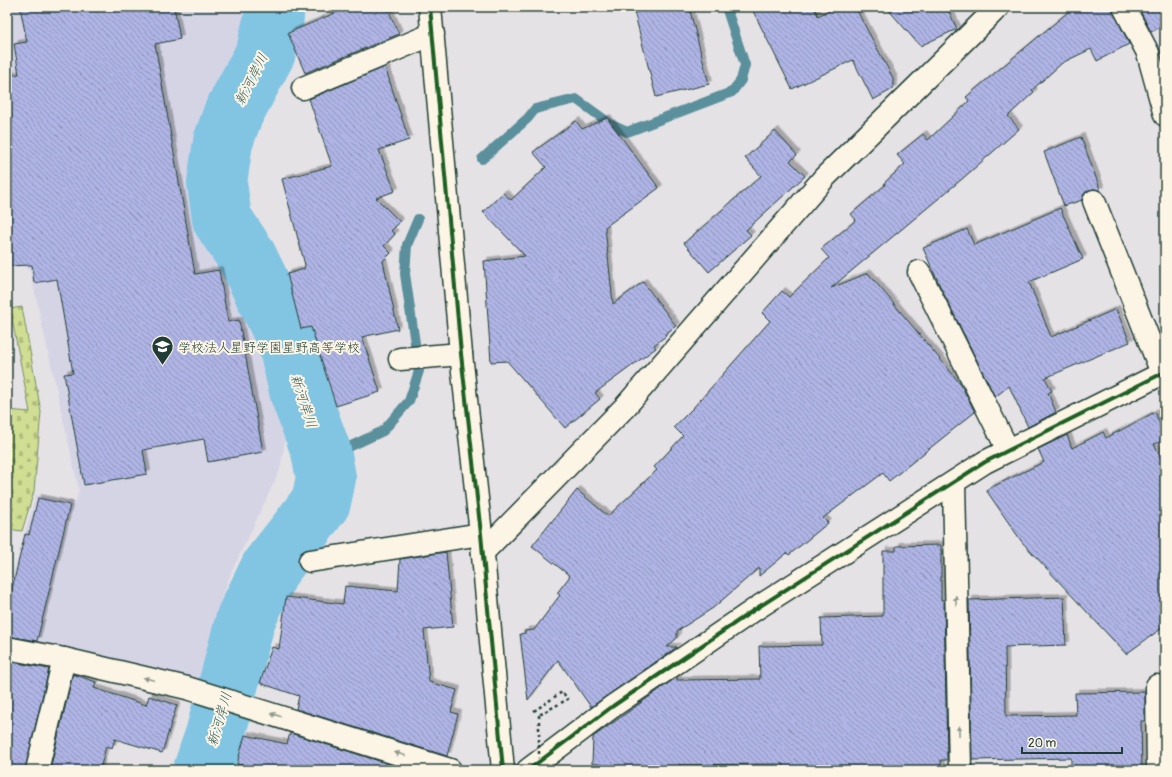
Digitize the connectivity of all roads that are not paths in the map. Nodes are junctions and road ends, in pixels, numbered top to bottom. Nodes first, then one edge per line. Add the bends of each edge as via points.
1 (430, 7) edge
2 (998, 7) edge
3 (1124, 7) edge
4 (433, 34) junction
5 (304, 88) dead end
6 (1165, 115) edge
7 (1094, 201) dead end
8 (919, 272) dead end
9 (461, 354) junction
10 (400, 359) dead end
11 (1164, 372) edge
12 (1008, 450) junction
13 (954, 483) junction
14 (482, 543) junction
15 (310, 561) dead end
16 (7, 648) edge
17 (64, 658) junction
18 (1157, 686) dead end
19 (37, 770) edge
20 (450, 770) edge
21 (504, 770) edge
22 (528, 770) edge
23 (960, 770) edge
24 (1158, 770) edge

1 - 4 street
2 - 14 street via 825,177 625,407
3 - 6 street via 1148,53
4 - 5 street
4 - 9 street
7 - 11 street
8 - 12 street
9 - 10 street
9 - 14 street
11 - 12 street
12 - 13 street
13 - 22 street via 757,608 613,706
23 -> 13 street
14 - 15 street
14 - 21 street
16 - 17 street
17 - 19 street
20 -> 17 street via 187,688
18 - 24 street

